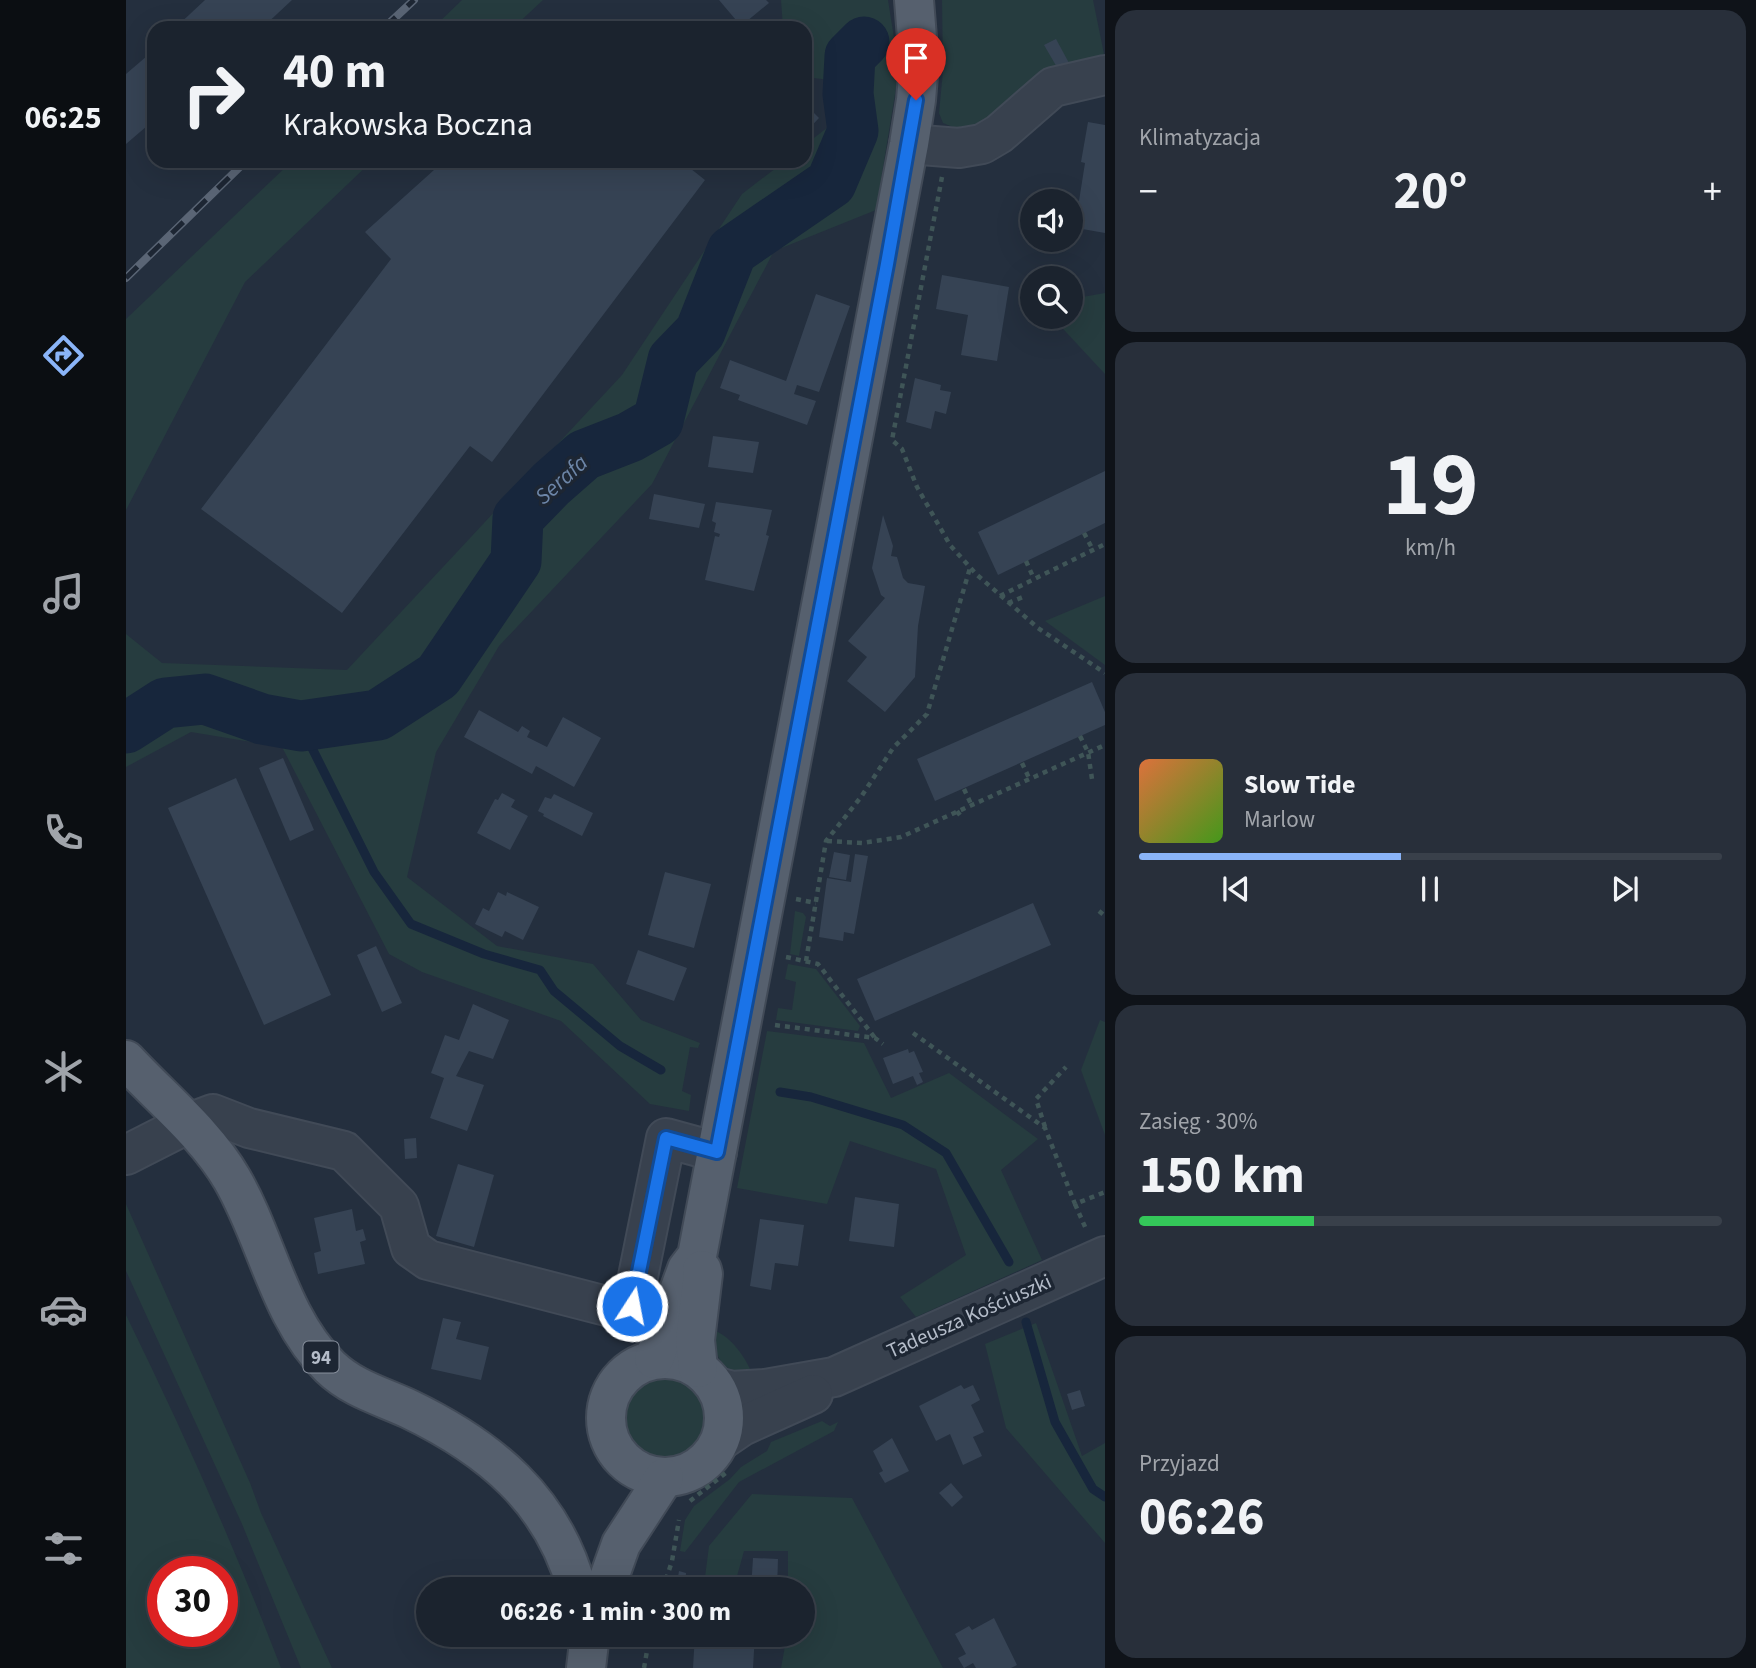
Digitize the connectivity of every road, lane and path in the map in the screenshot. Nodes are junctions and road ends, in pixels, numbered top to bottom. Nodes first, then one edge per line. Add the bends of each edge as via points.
1 (914, 0) edge
2 (1105, 75) edge
3 (909, 144) junction
4 (947, 147) junction
5 (1084, 533) dead end
6 (1105, 544) edge
7 (1093, 550) junction
8 (1026, 561) dead end
9 (970, 567) junction
10 (1034, 579) junction
11 (1000, 596) junction
12 (1023, 597) dead end
13 (1008, 603) junction
14 (1105, 673) edge
15 (1080, 736) dead end
16 (1105, 745) edge
17 (1088, 752) junction
18 (1022, 763) dead end
19 (1029, 778) junction
20 (1092, 779) dead end
21 (964, 789) dead end
22 (971, 804) junction
23 (957, 811) junction
24 (962, 818) dead end
25 (826, 841) junction
26 (790, 898) dead end
27 (816, 903) junction
28 (1099, 911) dead end
29 (1105, 916) edge
30 (785, 957) dead end
31 (806, 961) junction
32 (783, 1026) dead end
33 (913, 1033) dead end
34 (875, 1038) junction
35 (883, 1044) dead end
36 (126, 1060) edge
37 (1066, 1067) dead end
38 (189, 1123) junction
39 (1045, 1128) junction
40 (717, 1152) junction
41 (126, 1155) edge
42 (1105, 1192) edge
43 (1075, 1204) junction
44 (1096, 1244) edge
45 (697, 1256) junction
46 (654, 1359) junction
47 (707, 1377) junction
48 (834, 1377) junction
49 (727, 1453) junction
50 (624, 1462) junction
51 (675, 1491) junction
52 (682, 1512) dead end
53 (621, 1544) junction
54 (573, 1577) edge
55 (610, 1577) edge
56 (667, 1577) edge
57 (648, 1647) edge
58 (644, 1668) edge

1 - 3 main road via 919,63
2 - 4 street via 1053,87 982,144
3 - 4 street
3 - 40 main road
4 - 9 path via 892,440 902,449 917,487 950,545
5 - 7 path
6 - 7 path
7 - 10 path
8 - 10 path
9 - 11 path
9 - 25 path via 927,714 893,748
10 - 11 path
11 - 13 path
12 - 13 path
13 - 14 path
15 - 17 path
16 - 17 path
17 - 19 path
17 - 20 path
18 - 19 path
19 - 22 path
21 - 22 path
22 - 23 path
23 - 24 path
23 - 25 path via 901,837 862,843
25 - 27 path
26 - 27 path
27 - 31 path
28 - 29 path
30 - 31 path
31 - 34 path via 818,964
32 - 34 path
33 - 39 path
34 - 35 path
36 - 38 main road, 94
37 - 39 path via 1036,1099
38 - 40 street via 213,1114 249,1128 344,1151 399,1206 411,1248 428,1260 614,1308 632,1306 666,1138
38 - 41 street
38 - 54 main road, 94 via 232,1179 311,1346 355,1386 443,1426 485,1453 519,1483 554,1531
39 - 43 path
40 - 45 main road
42 - 43 path
43 - 44 path
44 - 48 street, Tadeusza Kościuszki
45 - 46 main road via 687,1269
45 - 47 main road via 703,1275 695,1340
46 - 47 main road via 677,1360
46 - 50 main road via 624,1375 610,1394 607,1429
47 - 48 street, Tadeusza Kościuszki via 731,1391
47 - 49 main road via 723,1407
48 - 49 street, Tadeusza Kościuszki via 813,1394 742,1426
49 - 51 main road via 714,1451 697,1468 681,1475
49 - 51 path via 723,1477
50 - 51 main road
50 - 53 main road
51 - 53 main road
52 - 56 path
53 - 55 main road
57 - 58 path

